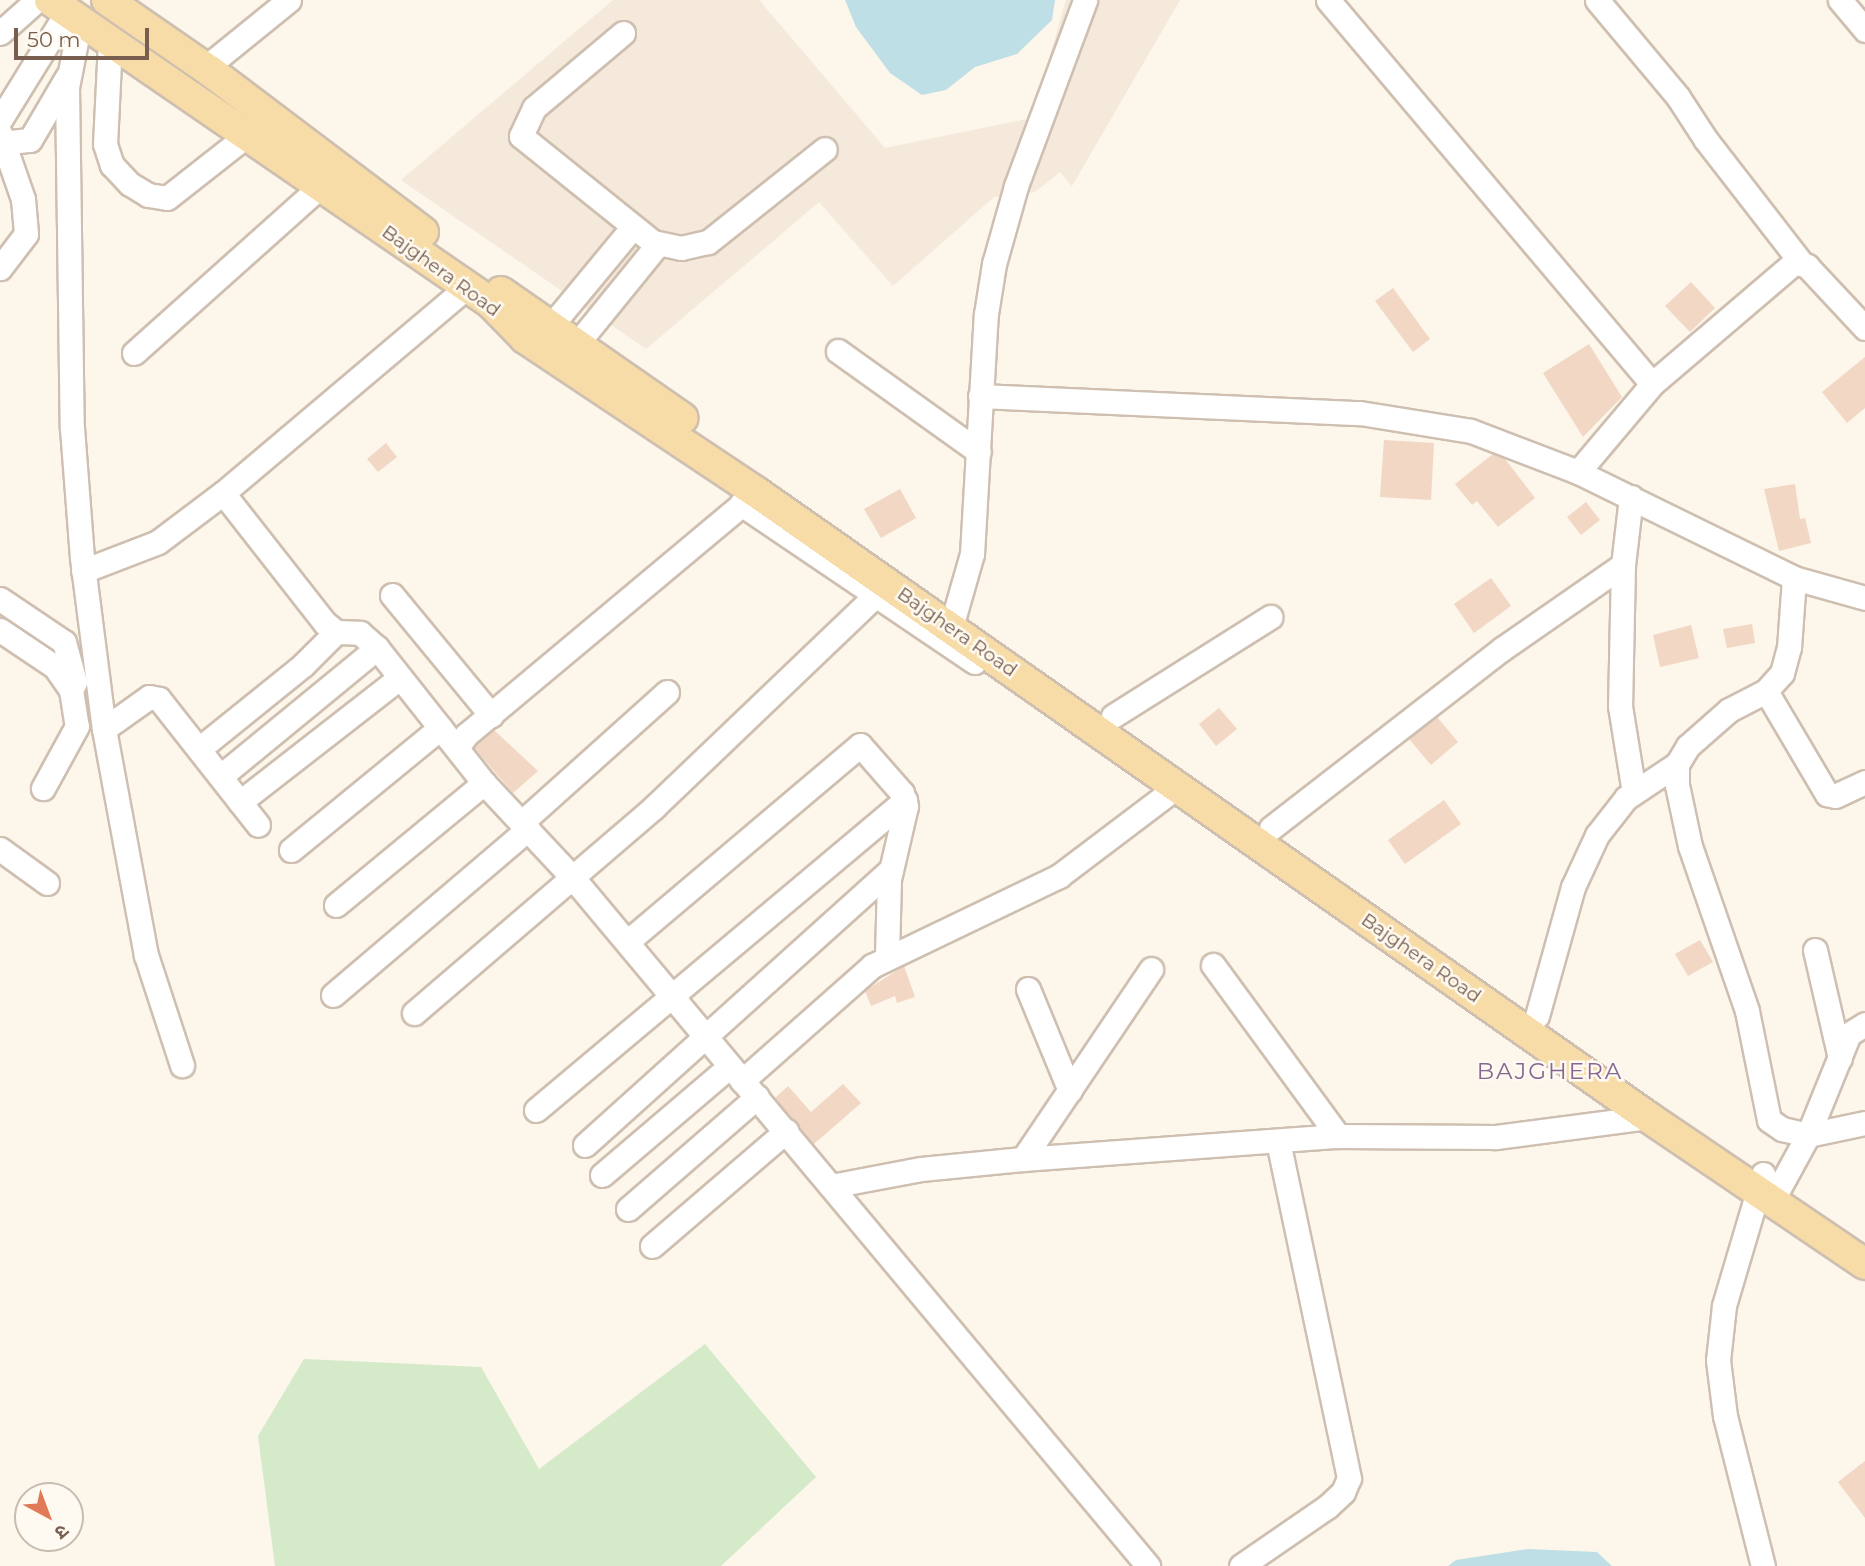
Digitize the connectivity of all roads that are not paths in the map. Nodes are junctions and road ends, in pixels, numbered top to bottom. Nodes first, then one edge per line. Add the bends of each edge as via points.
1 (37, 0) edge
2 (107, 0) edge
3 (289, 0) edge
4 (1085, 0) edge
5 (1328, 0) edge
6 (1597, 0) edge
7 (1840, 0) edge
8 (66, 11) edge
9 (1865, 30) edge
10 (0, 33) edge
11 (624, 33) dead end
12 (110, 42) junction
13 (205, 68) junction
14 (70, 71) junction
15 (0, 120) edge
16 (258, 125) junction
17 (2, 140) edge
18 (825, 149) dead end
19 (322, 185) junction
20 (632, 228) junction
21 (658, 244) junction
22 (1800, 261) junction
23 (3, 269) edge
24 (467, 287) junction
25 (539, 320) junction
26 (1865, 328) edge
27 (576, 345) junction
28 (838, 351) dead end
29 (134, 353) dead end
30 (1652, 384) junction
31 (981, 396) junction
32 (979, 452) junction
33 (1578, 472) junction
34 (223, 493) junction
35 (1631, 497) junction
36 (749, 498) junction
37 (1623, 565) junction
38 (83, 571) junction
39 (1794, 578) junction
40 (881, 590) junction
41 (392, 596) dead end
42 (1865, 598) edge
43 (0, 599) edge
44 (953, 617) junction
45 (1270, 617) dead end
46 (0, 630) edge
47 (335, 632) junction
48 (377, 648) junction
49 (399, 678) junction
50 (71, 690) junction
51 (1766, 691) junction
52 (667, 692) dead end
53 (491, 715) junction
54 (1113, 716) junction
55 (440, 728) junction
56 (104, 729) junction
57 (457, 748) junction
58 (199, 749) junction
59 (1676, 764) junction
60 (221, 776) junction
61 (1865, 782) edge
62 (484, 783) junction
63 (43, 788) dead end
64 (1173, 789) junction
65 (1634, 792) junction
66 (905, 800) junction
67 (240, 802) junction
68 (258, 825) dead end
69 (525, 826) junction
70 (1271, 828) junction
71 (0, 849) edge
72 (291, 850) dead end
73 (891, 869) junction
74 (573, 878) junction
75 (47, 883) dead end
76 (336, 905) dead end
77 (627, 942) junction
78 (1815, 950) dead end
79 (887, 956) junction
80 (1213, 965) dead end
81 (1151, 969) dead end
82 (1028, 989) dead end
83 (333, 995) dead end
84 (672, 1000) junction
85 (414, 1013) dead end
86 (1537, 1016) junction
87 (1865, 1024) edge
88 (703, 1035) junction
89 (1840, 1058) junction
90 (182, 1065) dead end
91 (743, 1082) junction
92 (1070, 1091) junction
93 (536, 1110) dead end
94 (1648, 1118) junction
95 (1865, 1123) edge
96 (786, 1131) junction
97 (1808, 1135) junction
98 (1338, 1136) junction
99 (1278, 1141) junction
100 (585, 1145) dead end
101 (1023, 1159) junction
102 (602, 1175) dead end
103 (831, 1186) junction
104 (1767, 1188) junction
105 (628, 1209) dead end
106 (1865, 1242) edge
107 (652, 1246) dead end
108 (1865, 1264) edge
109 (1149, 1566) edge
110 (1241, 1566) edge
111 (1763, 1566) edge

1 - 10 street
2 - 13 main road
3 - 13 street
4 - 31 street via 1016,186 994,264
5 - 30 street
6 - 22 street via 1678,97 1706,141
7 - 9 street
8 - 12 main road, Bajghera Road
8 - 14 street
8 - 15 street
11 - 20 street via 534,108 521,136
12 - 16 main road, Bajghera Road
12 - 16 street via 105,144 112,165 148,195 167,198
13 - 16 main road
14 - 17 street via 30,141
14 - 38 street via 72,428
16 - 19 main road, Bajghera Road
16 - 25 main road, Bajghera Road
17 - 23 street via 23,199 26,234
18 - 21 street via 708,242 681,248
19 - 24 main road, Bajghera Road
19 - 29 street
20 - 21 street
20 - 25 street
21 - 27 street
22 - 26 street
22 - 30 street via 1784,269
24 - 34 street
24 - 36 main road, Bajghera Road via 491,303 525,338
25 - 27 main road, Bajghera Road
27 - 44 main road, Bajghera Road
28 - 32 street
30 - 33 street
31 - 32 street
31 - 33 street via 1360,413 1471,431
32 - 44 street via 972,554
33 - 35 street
34 - 38 street via 144,550
34 - 47 street
35 - 37 street
35 - 39 street
36 - 40 main road, Bajghera Road
36 - 53 street
37 - 65 street via 1620,706
37 - 70 street via 1502,649
38 - 56 street
39 - 42 street
39 - 51 street via 1787,662
40 - 44 main road, Bajghera Road
40 - 64 street
40 - 74 street
41 - 53 street
43 - 50 street via 64,642 75,682
44 - 54 main road, Bajghera Road
44 - 64 main road, Bajghera Road
45 - 54 street
46 - 50 street via 55,667
47 - 48 street via 360,633
47 - 58 street via 303,665
48 - 49 street
48 - 60 street
49 - 55 street
49 - 67 street
50 - 63 street via 77,726
51 - 59 street via 1702,731
51 - 61 street via 1827,794 1835,796
52 - 69 street
53 - 57 street
54 - 70 main road, Bajghera Road
55 - 57 street
55 - 72 street
56 - 58 street via 153,696
56 - 90 street via 146,955
57 - 62 street
58 - 60 street
59 - 65 street
59 - 97 street via 1690,846 1747,1010 1766,1114 1782,1129
60 - 67 street
62 - 69 street
62 - 76 street
64 - 79 street via 1059,876 941,936
64 - 94 main road, Bajghera Road
65 - 86 street via 1597,835 1584,861 1553,951
66 - 73 street
66 - 77 street via 865,747 853,746
66 - 84 street
67 - 68 street
69 - 74 street
69 - 83 street
70 - 86 main road, Bajghera Road
71 - 75 street
73 - 79 street
73 - 88 street
74 - 77 street
74 - 85 street
77 - 84 street
78 - 89 street
79 - 91 street via 843,989
80 - 98 street
81 - 92 street
82 - 92 street
84 - 88 street
84 - 93 street
86 - 104 main road, Bajghera Road
87 - 89 street via 1851,1030
88 - 91 street
88 - 100 street
89 - 97 street
91 - 96 street
91 - 102 street
91 - 105 street
92 - 101 street
94 - 98 street via 1496,1137
94 - 104 main road, Bajghera Road
95 - 97 street
96 - 103 street
96 - 107 street
97 - 104 street
98 - 99 street
99 - 101 street
99 - 110 street via 1349,1478 1343,1492 1327,1507
101 - 103 street via 921,1169
103 - 109 street
104 - 106 main road, Bajghera Road
104 - 108 main road, Bajghera Road
104 - 111 street via 1722,1317 1718,1360 1725,1416

